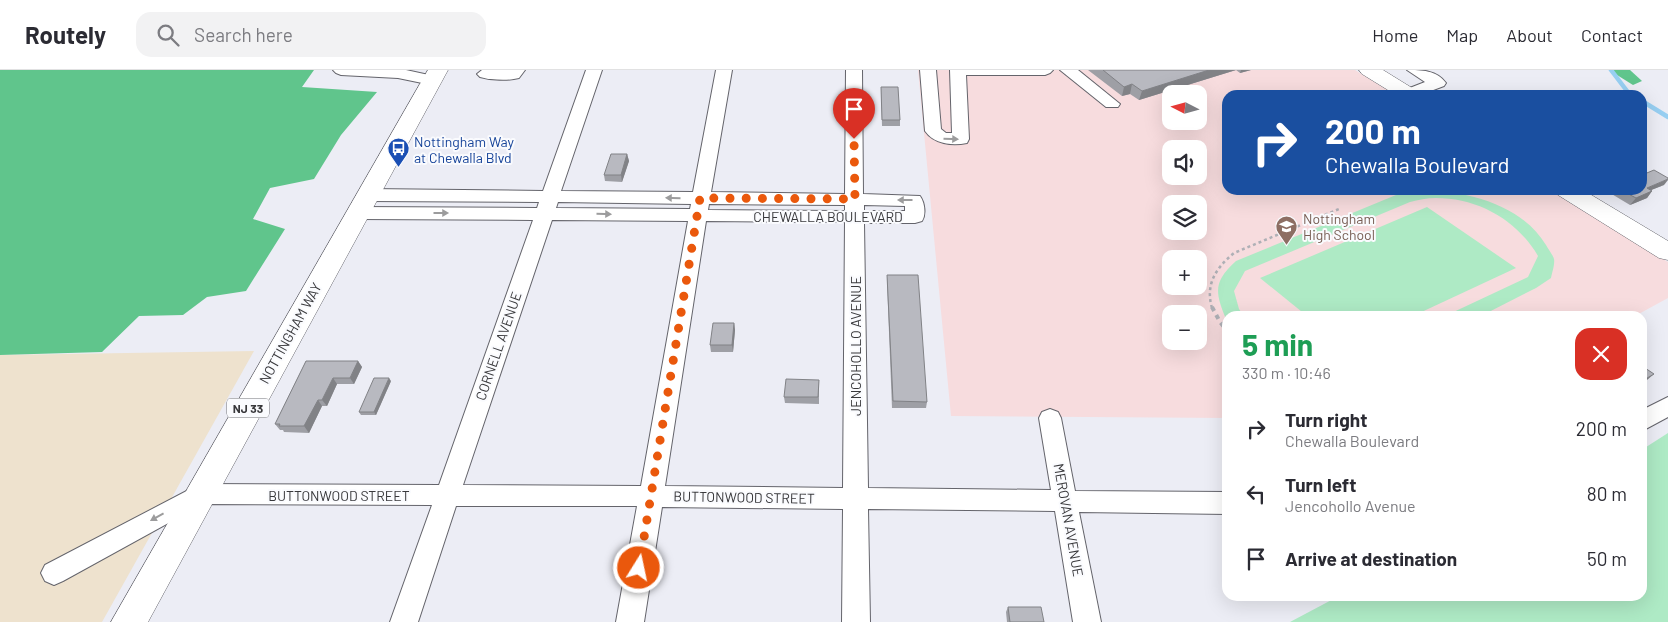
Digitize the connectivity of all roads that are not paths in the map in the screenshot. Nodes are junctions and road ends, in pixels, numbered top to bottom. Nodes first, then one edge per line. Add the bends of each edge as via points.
1 (341, 70) edge
2 (516, 70) edge
3 (594, 70) edge
4 (724, 70) edge
5 (854, 70) edge
6 (928, 70) edge
7 (958, 70) edge
8 (1045, 70) edge
9 (1068, 70) edge
10 (1369, 70) edge
11 (1415, 70) edge
12 (485, 74) dead end
13 (435, 75) edge
14 (1401, 90) edge
15 (1421, 90) edge
16 (1112, 104) dead end
17 (1574, 195) edge
18 (424, 196) junction
19 (363, 204) junction
20 (547, 205) junction
21 (699, 207) junction
22 (855, 208) junction
23 (416, 213) junction
24 (1668, 252) edge
25 (1668, 406) edge
26 (1050, 418) dead end
27 (1647, 419) edge
28 (200, 494) junction
29 (447, 496) junction
30 (651, 496) junction
31 (855, 498) junction
32 (1065, 501) junction
33 (1222, 503) edge
34 (54, 573) dead end
35 (129, 622) edge
36 (404, 622) edge
37 (630, 622) edge
38 (856, 622) edge
39 (1087, 622) edge

1 - 13 street
2 - 12 street via 514,75
3 - 20 street, CORNELL AVENUE
4 - 21 street
5 - 22 street, JENCOHOLLO AVENUE
6 -> 7 street via 933,131 942,138 961,139
7 - 8 street
9 - 16 street
10 - 14 main road
11 - 15 street via 1438,83
13 - 19 main road, NOTTINGHAM WAY / NJ 33
17 - 24 main road
18 - 19 street, CHEWALLA BOULEVARD
18 - 20 street, CHEWALLA BOULEVARD
18 - 23 street
19 - 23 street, CHEWALLA BOULEVARD
19 - 28 main road, NOTTINGHAM WAY / NJ 33
20 - 21 street, CHEWALLA BOULEVARD
23 -> 20 street, CHEWALLA BOULEVARD
20 - 29 street, CORNELL AVENUE
21 - 22 street, CHEWALLA BOULEVARD
21 - 30 street
22 - 31 street, JENCOHOLLO AVENUE
25 - 27 street
26 - 32 street, MEROVAN AVENUE
28 - 29 street, BUTTONWOOD STREET
28 -> 34 street
28 - 35 main road, NOTTINGHAM WAY / NJ 33
29 - 30 street, BUTTONWOOD STREET
29 - 36 street, CORNELL AVENUE
30 - 31 street, BUTTONWOOD STREET
30 - 37 street
31 - 32 street, BUTTONWOOD STREET
31 - 38 street, JENCOHOLLO AVENUE
32 - 33 street, BUTTONWOOD STREET
32 - 39 street, MEROVAN AVENUE

